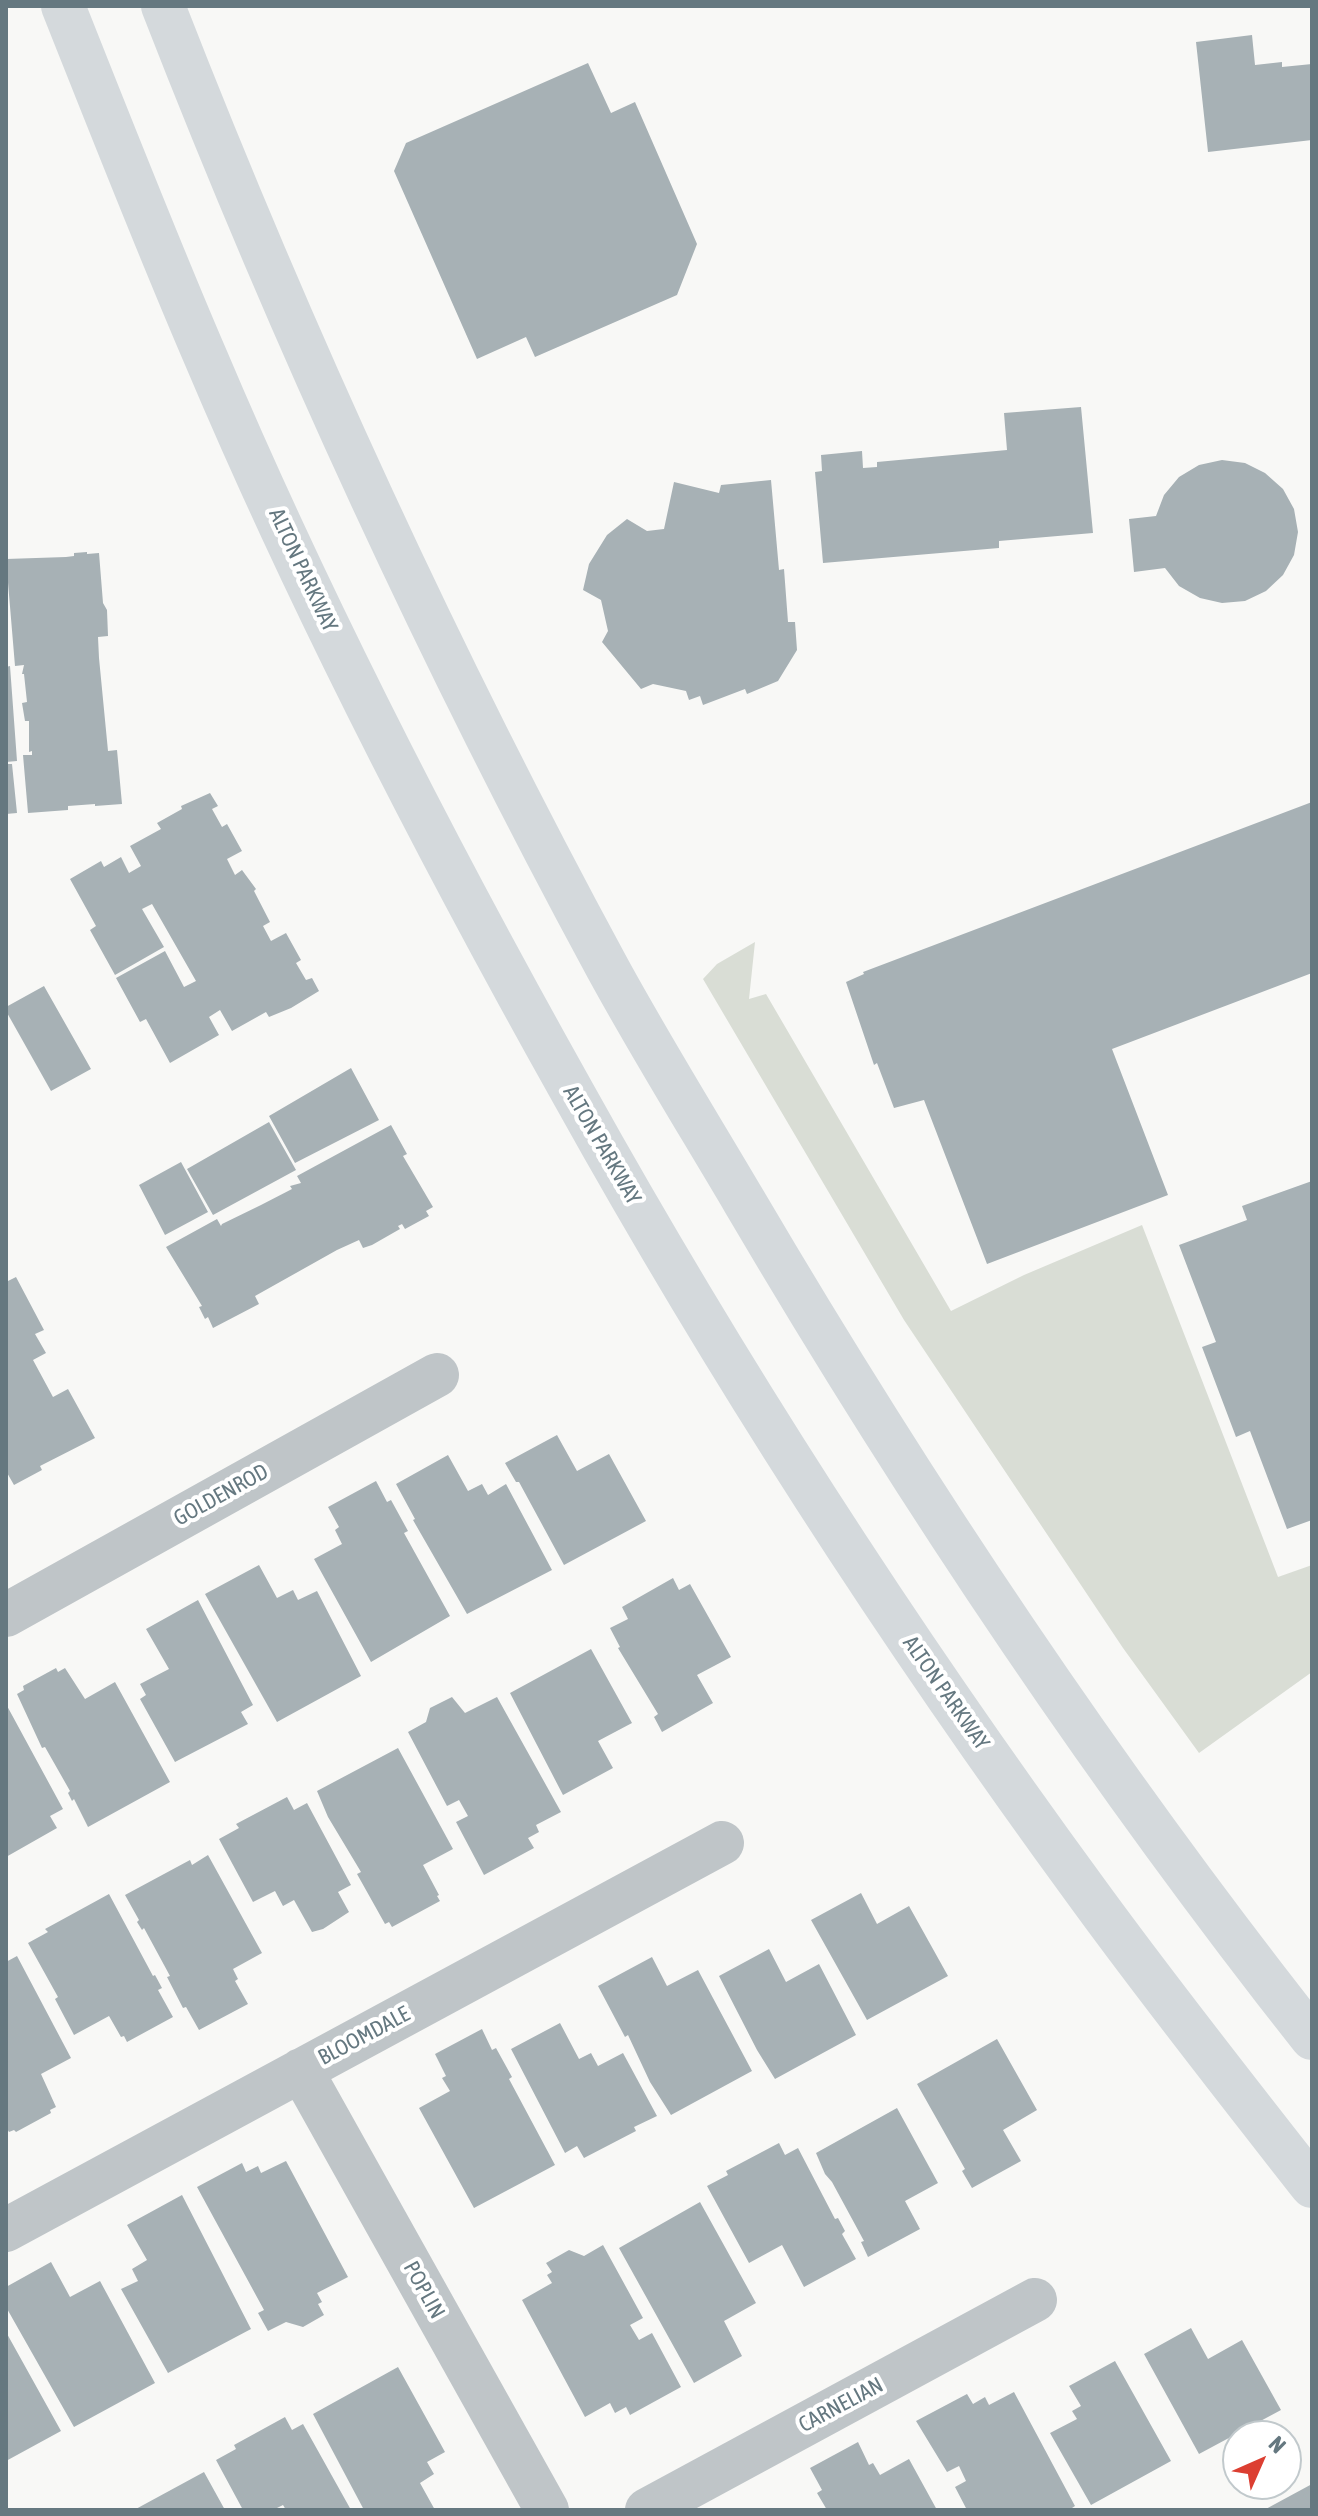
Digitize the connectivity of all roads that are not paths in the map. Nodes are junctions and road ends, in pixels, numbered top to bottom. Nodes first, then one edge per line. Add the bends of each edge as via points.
1 (63, 6) edge
2 (163, 6) edge
3 (437, 1375) dead end
4 (6, 1615) edge
5 (722, 1843) dead end
6 (1312, 2038) edge
7 (301, 2070) junction
8 (1312, 2186) edge
9 (6, 2230) edge
10 (1035, 2300) dead end
11 (547, 2510) edge
12 (647, 2510) edge

1 - 8 main road, ALTON PARKWAY via 207,361 288,539 410,788 572,1093 801,1476 943,1690 1088,1895
2 - 6 main road via 330,409 498,760 614,980 801,1300 988,1592 1188,1876
3 - 4 street, GOLDENROD
5 - 7 street, BLOOMDALE
7 - 9 street, BLOOMDALE
7 - 11 street, POPLIN
10 - 12 street, CARNELIAN

